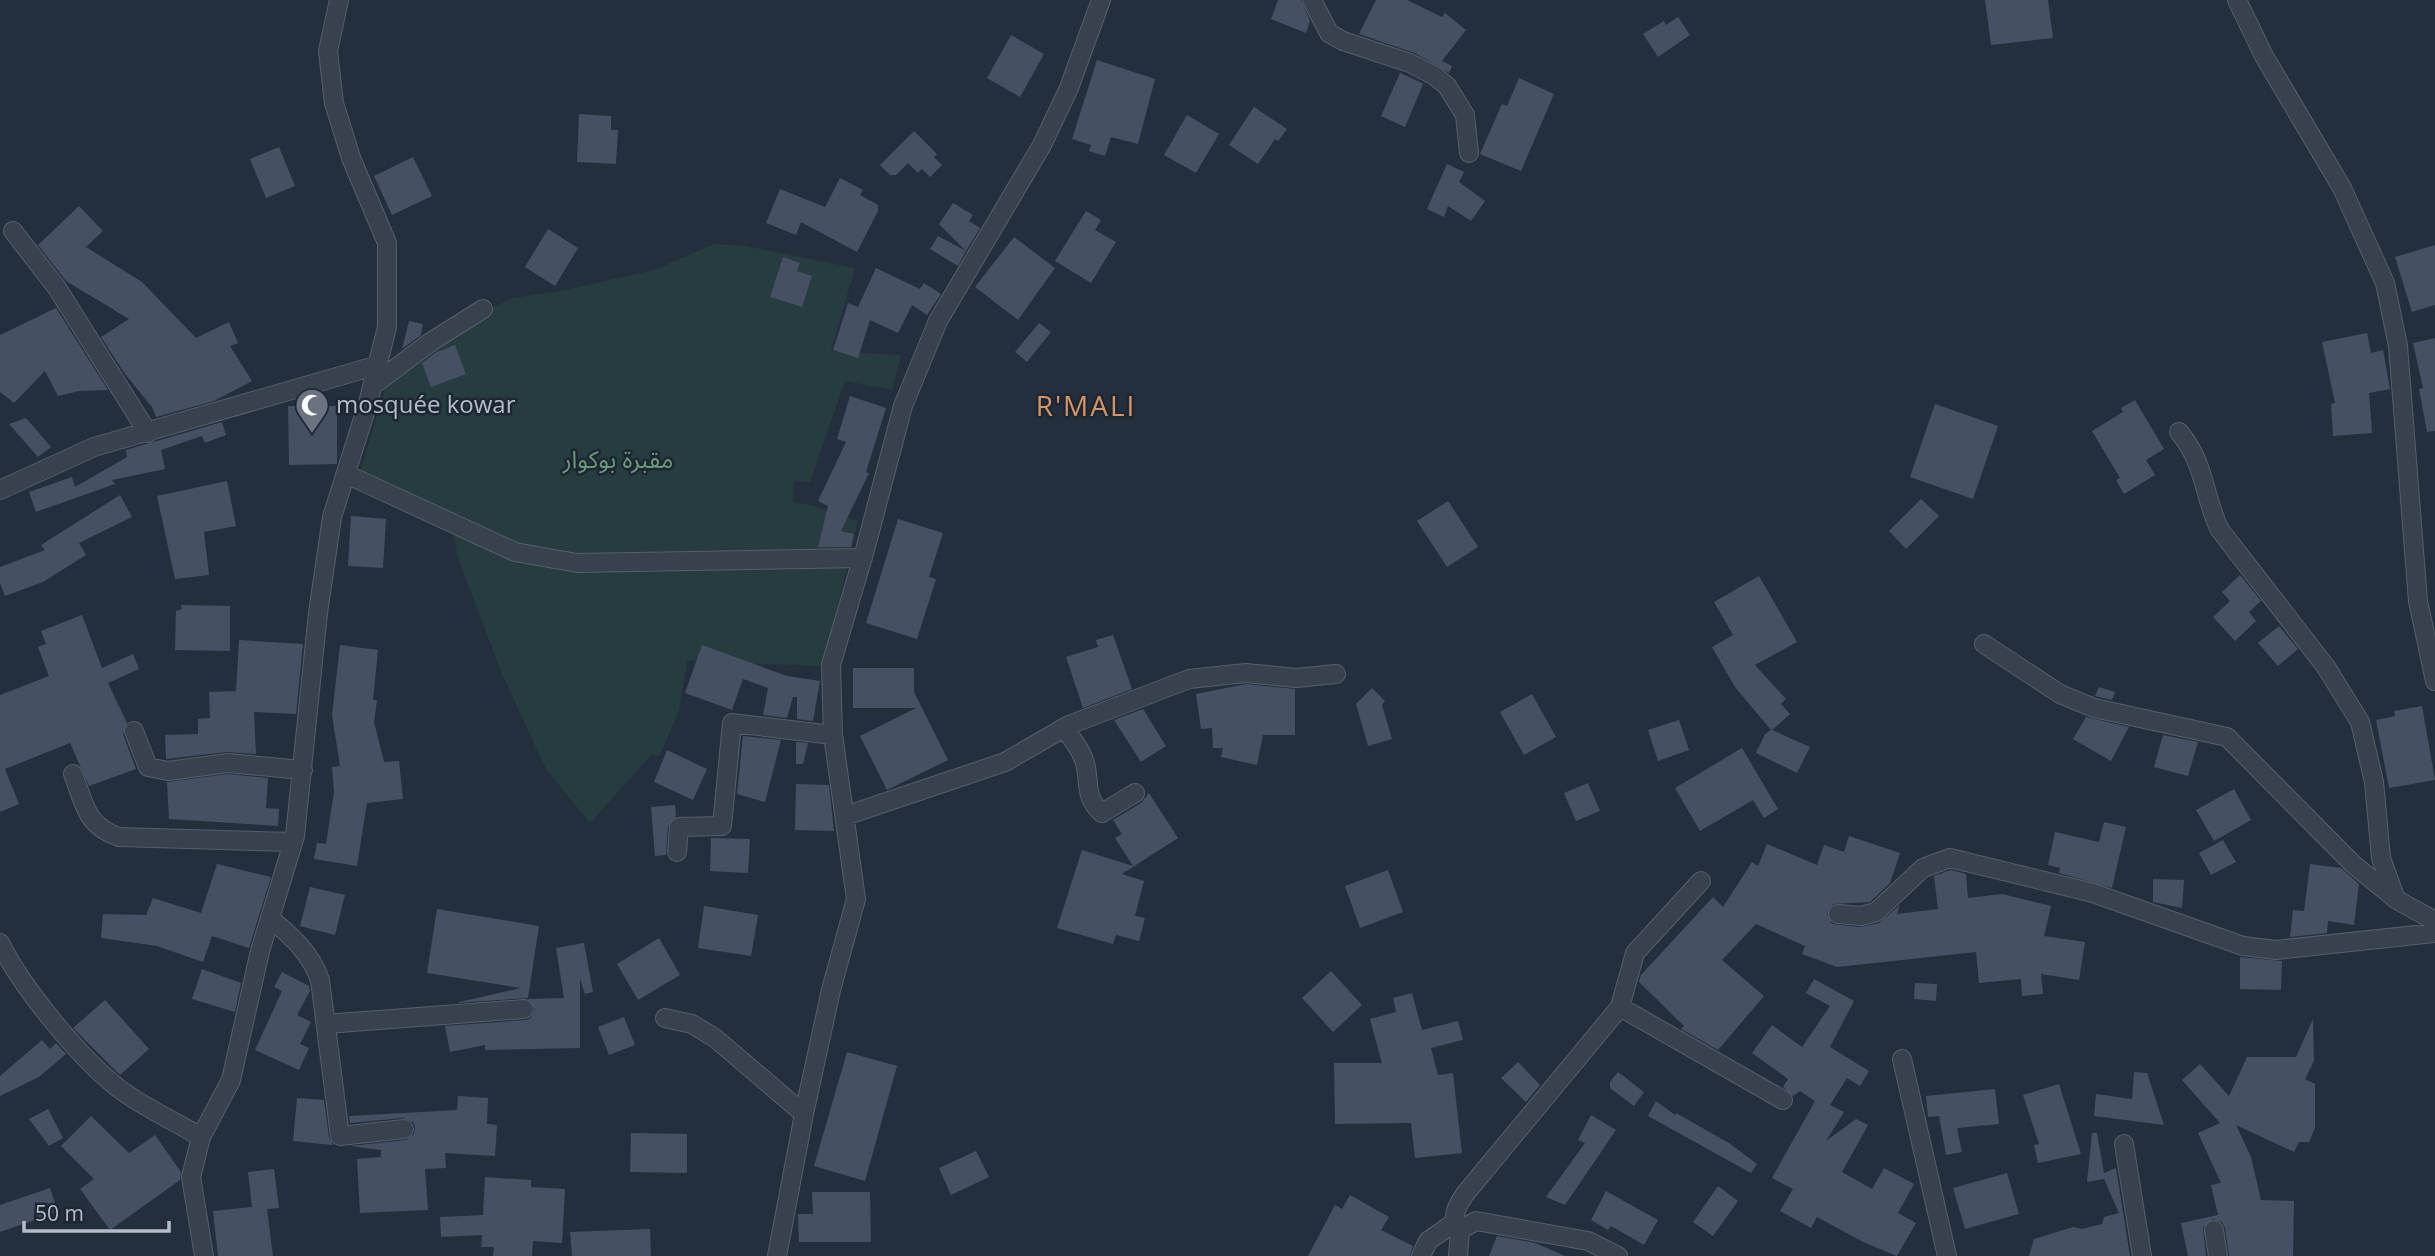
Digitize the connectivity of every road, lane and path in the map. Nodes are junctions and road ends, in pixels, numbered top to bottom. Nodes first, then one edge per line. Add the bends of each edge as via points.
1 (339, 0) edge
2 (1101, 0) edge
3 (1312, 0) edge
4 (2237, 0) edge
5 (1469, 153) dead end
6 (13, 232) dead end
7 (483, 309) dead end
8 (378, 365) junction
9 (373, 386) junction
10 (2179, 432) dead end
11 (148, 433) junction
12 (346, 474) junction
13 (0, 489) edge
14 (863, 558) junction
15 (1984, 644) dead end
16 (1336, 674) dead end
17 (2435, 681) edge
18 (1063, 728) junction
19 (134, 731) dead end
20 (833, 735) junction
21 (303, 770) junction
22 (74, 775) dead end
23 (1135, 793) dead end
24 (845, 816) junction
25 (293, 842) junction
26 (677, 852) dead end
27 (1701, 881) dead end
28 (2397, 900) junction
29 (1838, 914) dead end
30 (270, 918) junction
31 (2435, 921) edge
32 (2435, 933) edge
33 (0, 943) edge
34 (1620, 1007) junction
35 (524, 1009) dead end
36 (665, 1018) dead end
37 (326, 1024) junction
38 (1902, 1059) dead end
39 (1783, 1100) dead end
40 (804, 1114) junction
41 (404, 1129) dead end
42 (201, 1137) junction
43 (2124, 1144) dead end
44 (1458, 1226) junction
45 (2214, 1230) dead end
46 (204, 1256) edge
47 (777, 1256) edge
48 (1421, 1256) edge
49 (1458, 1256) edge
50 (1618, 1256) edge
51 (1947, 1256) edge
52 (2142, 1256) edge
53 (2218, 1256) edge

1 - 8 street via 328,51 334,103 351,158 387,243 387,327
2 - 14 street via 1069,88 1042,145 938,321 902,405
3 - 5 street via 1329,33 1410,63 1447,86 1465,116
4 - 17 street via 2264,56 2342,188 2385,283 2398,346 2418,601
6 - 11 street via 57,288
7 - 9 street
8 - 9 street
8 - 11 street
9 - 12 street
10 - 28 street via 2200,464 2220,530 2326,667 2360,722 2374,782 2381,858
11 - 13 street via 94,447
12 - 14 street via 515,552 544,559 576,563
12 - 21 street via 332,517 318,613
14 - 20 street via 831,665
15 - 28 street via 2038,682 2094,709 2227,737 2354,865
16 - 18 street via 1296,678 1246,673 1189,679
18 - 23 street via 1086,765 1094,807 1102,813 1109,811
18 - 24 street via 1005,762
19 - 21 street via 148,767 167,771 228,763
20 - 24 street
20 - 26 street via 732,723 722,825 679,827
21 - 25 street
22 - 25 street via 92,822 120,837
24 - 40 street via 856,899
25 - 30 street
27 - 34 street via 1636,953
28 - 31 street
29 - 32 street via 1876,912 1923,868 1951,858 2093,893 2244,947 2276,950
30 - 37 street via 313,960
30 - 42 street via 231,1080
33 - 42 street via 40,1004 118,1088
34 - 39 street
34 - 44 street via 1465,1194 1456,1207
35 - 37 street
36 - 40 street via 692,1024 715,1038
37 - 41 street via 340,1136
38 - 51 street
40 - 47 street
42 - 46 street via 191,1177
43 - 52 street
44 - 48 street via 1428,1241
44 - 49 street
44 - 50 street via 1476,1221 1527,1229 1588,1241
45 - 53 street

